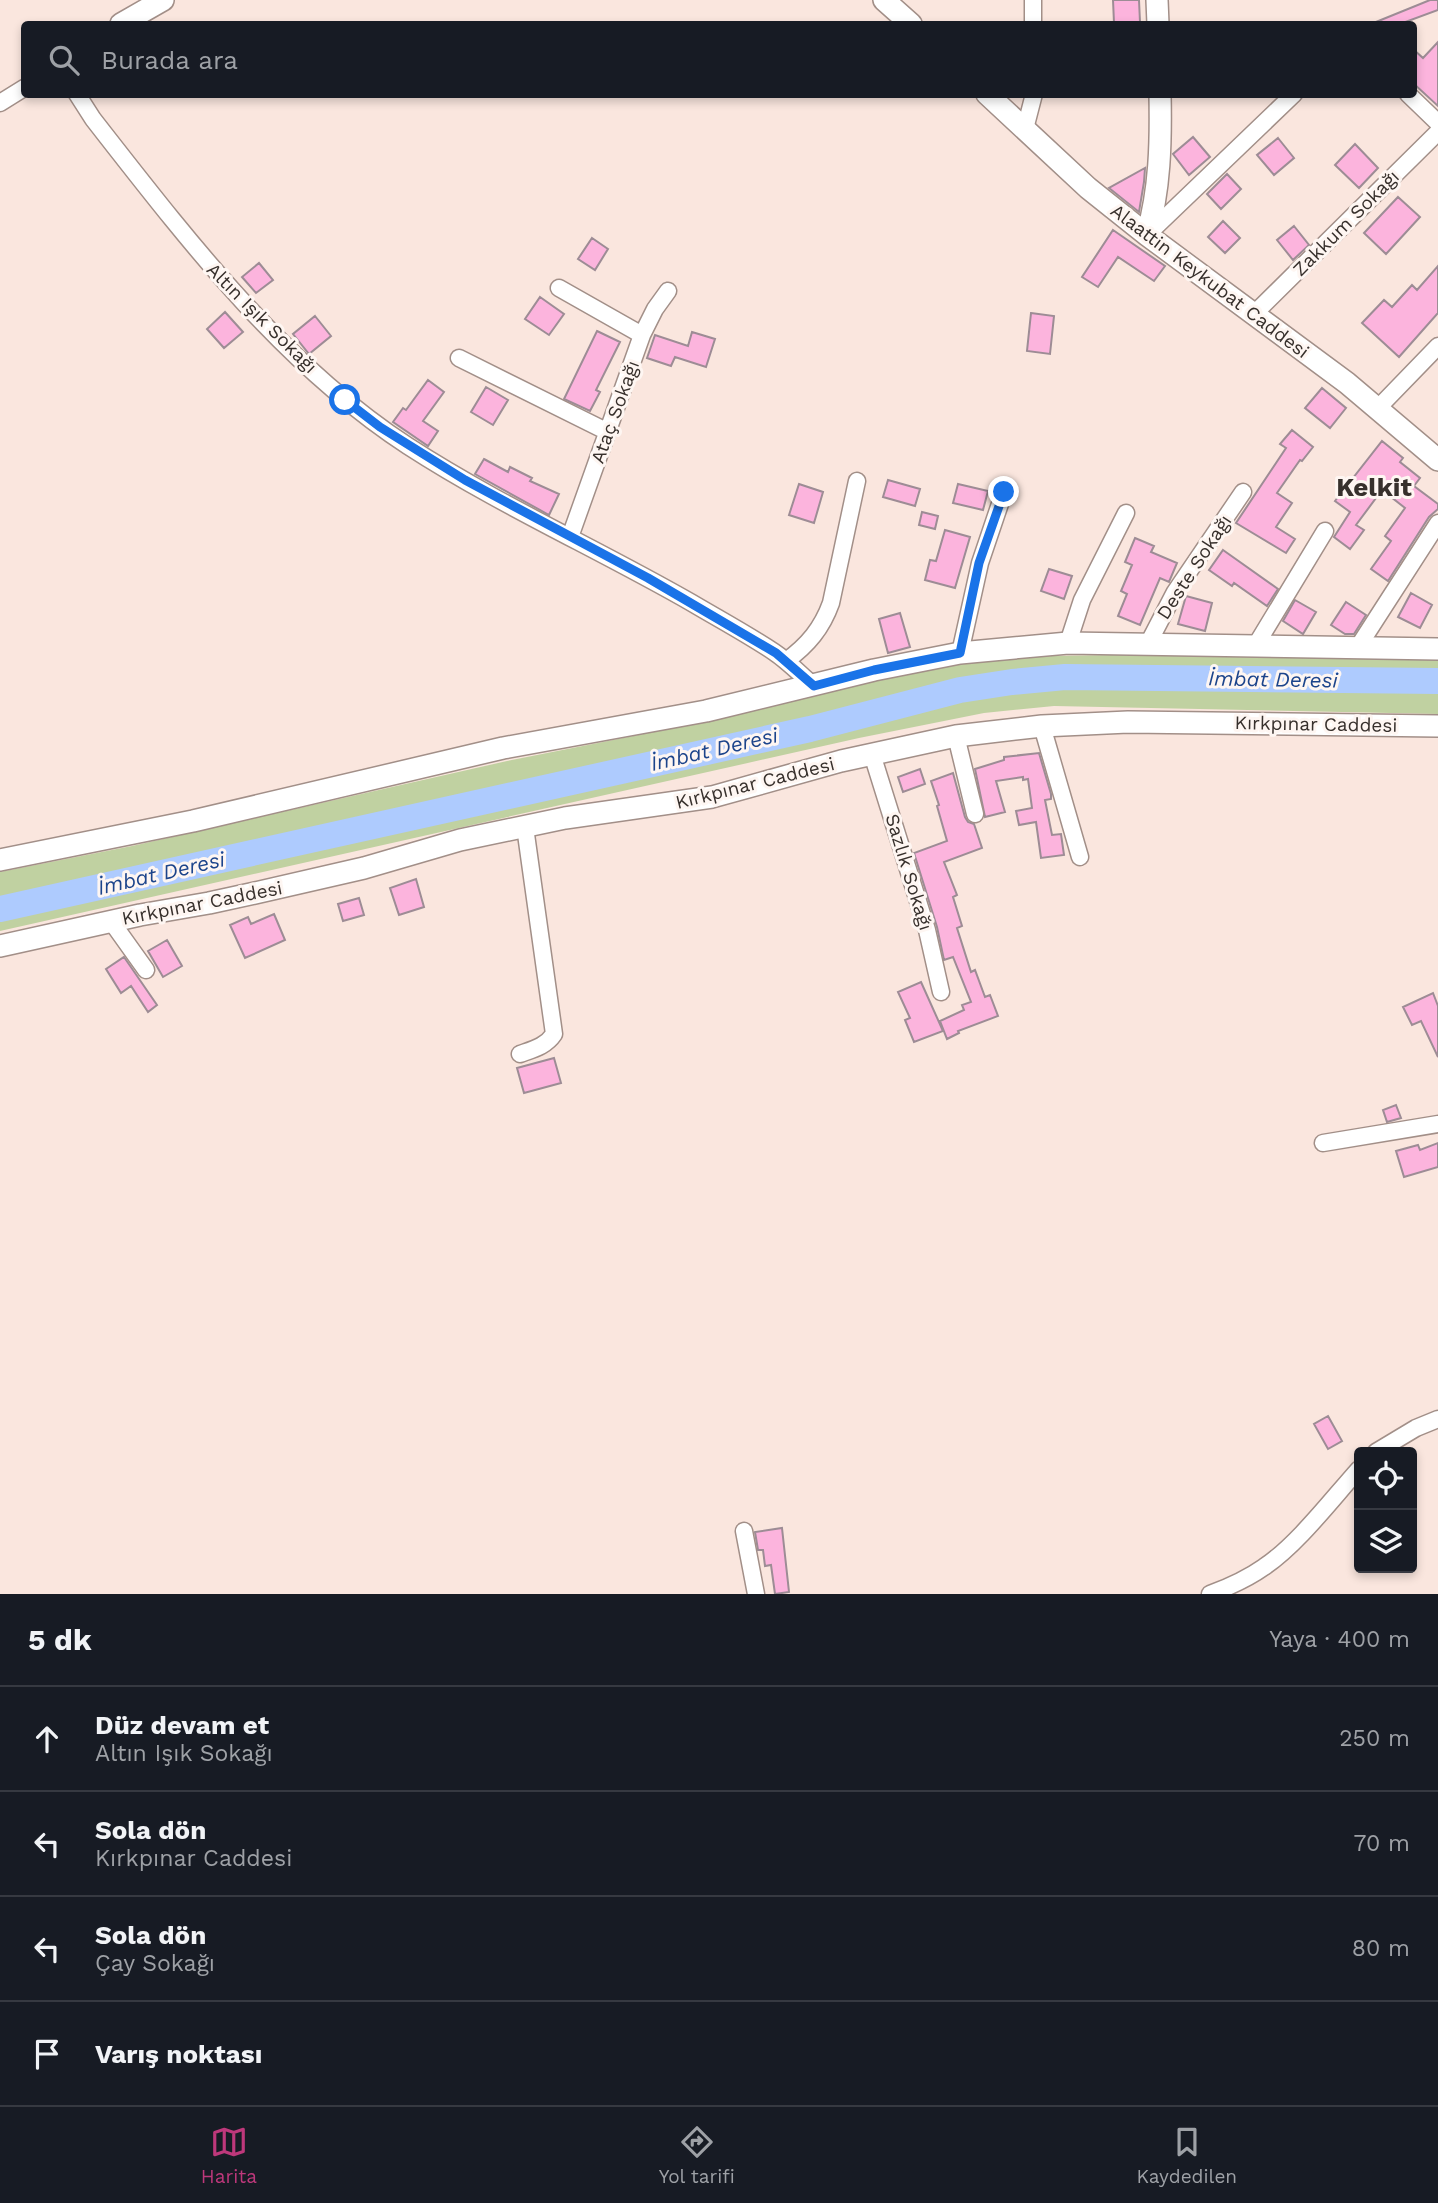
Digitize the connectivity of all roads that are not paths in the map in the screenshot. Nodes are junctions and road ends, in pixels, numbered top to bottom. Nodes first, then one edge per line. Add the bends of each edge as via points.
1 (163, 0) edge
2 (1033, 0) edge
3 (1157, 0) edge
4 (126, 21) edge
5 (1033, 21) edge
6 (1158, 21) edge
7 (21, 90) edge
8 (80, 98) edge
9 (991, 98) edge
10 (1033, 98) edge
11 (1160, 98) edge
12 (1290, 98) edge
13 (1412, 98) edge
14 (0, 103) edge
15 (1438, 123) edge
16 (1025, 129) junction
17 (1438, 132) edge
18 (1146, 235) junction
19 (559, 288) dead end
20 (668, 291) dead end
21 (1254, 314) junction
22 (642, 335) junction
23 (1438, 346) edge
24 (458, 358) dead end
25 (1378, 408) junction
26 (608, 432) junction
27 (1438, 460) edge
28 (857, 481) dead end
29 (1004, 492) dead end
30 (1243, 492) dead end
31 (1126, 513) dead end
32 (1438, 523) edge
33 (1325, 531) dead end
34 (570, 537) junction
35 (1068, 643) junction
36 (1148, 644) junction
37 (1256, 645) junction
38 (1358, 647) junction
39 (1438, 649) edge
40 (960, 653) junction
41 (786, 661) junction
42 (814, 686) junction
43 (1042, 726) junction
44 (1438, 726) edge
45 (956, 736) junction
46 (872, 754) junction
47 (975, 814) dead end
48 (525, 827) junction
49 (1080, 857) dead end
50 (0, 860) edge
51 (111, 921) junction
52 (0, 946) edge
53 (146, 971) dead end
54 (941, 992) dead end
55 (520, 1054) dead end
56 (1438, 1124) edge
57 (1324, 1143) dead end
58 (1438, 1419) edge
59 (1384, 1447) edge
60 (1354, 1474) edge
61 (744, 1531) dead end
62 (756, 1594) edge
63 (1210, 1594) edge

1 - 4 street
2 - 5 street
3 - 6 street
7 - 14 street
8 - 34 street, Altın Işık Sokağı via 216,273 345,400 421,454
9 - 16 street, Alaattin Keykubat Caddesi
10 - 16 street
11 - 18 street via 1158,186
12 - 18 street
13 - 15 street
16 - 18 street, Alaattin Keykubat Caddesi
17 - 21 street, Zakkum Sokağı
18 - 21 street, Alaattin Keykubat Caddesi
19 - 22 street
20 - 22 street, Ataç Sokağı
21 - 25 street, Alaattin Keykubat Caddesi
22 - 26 street, Ataç Sokağı
23 - 25 street
24 - 26 street
25 - 27 street, Alaattin Keykubat Caddesi
26 - 34 street, Ataç Sokağı
28 - 41 street via 831,603 809,642
29 - 40 street via 979,563
30 - 36 street, Deste Sokağı via 1181,583
31 - 35 street via 1082,600
32 - 38 street
33 - 37 street
34 - 41 street, Altın Işık Sokağı
35 - 36 street
35 - 40 street
36 - 37 street
37 - 38 street
38 - 39 street
40 - 42 street
41 - 42 street, Altın Işık Sokağı
42 - 50 street via 503,748 193,821
43 - 44 street, Kırkpınar Caddesi via 1128,722
43 - 45 street, Kırkpınar Caddesi
43 - 49 street
45 - 46 street, Kırkpınar Caddesi
45 - 47 street
46 - 48 street, Kırkpınar Caddesi via 712,797
46 - 54 street, Sazlık Sokağı via 927,930
48 - 51 street, Kırkpınar Caddesi via 255,894
48 - 55 street via 554,1034 550,1041
51 - 52 street, Kırkpınar Caddesi
51 - 53 street
56 - 57 street
58 - 59 street
60 - 63 street via 1266,1566
61 - 62 street

